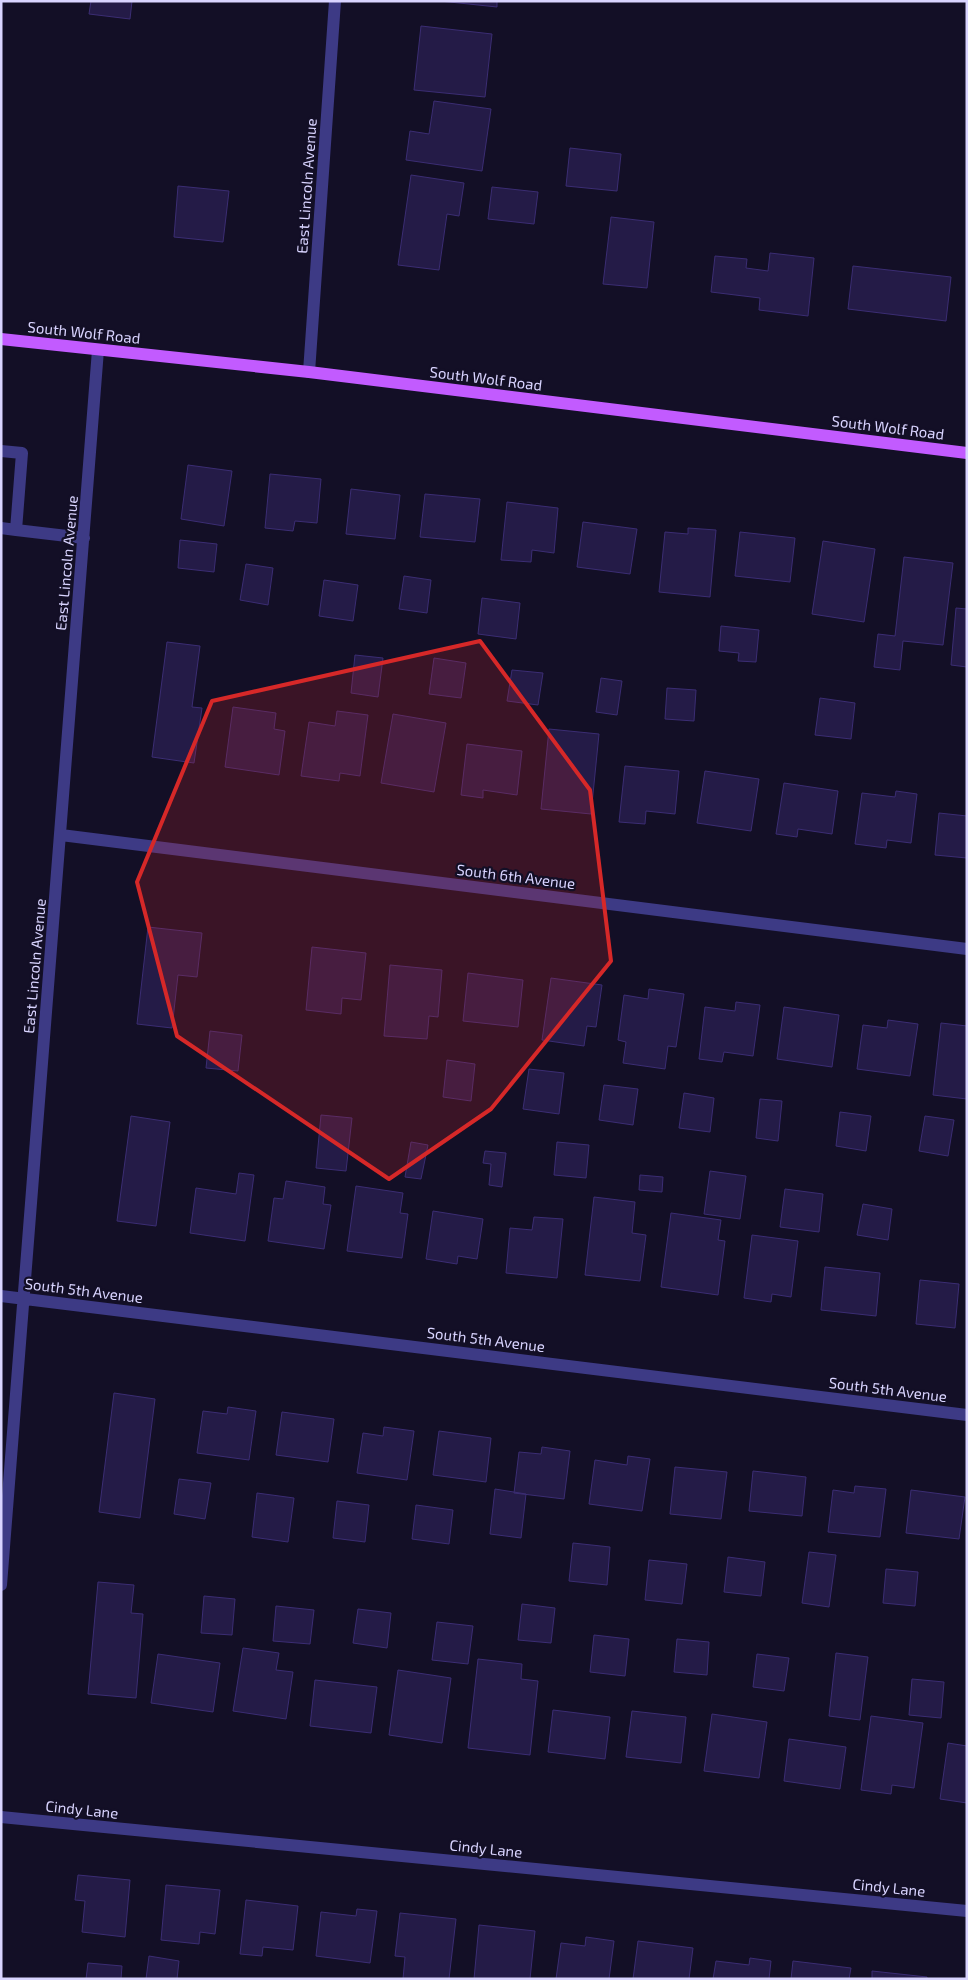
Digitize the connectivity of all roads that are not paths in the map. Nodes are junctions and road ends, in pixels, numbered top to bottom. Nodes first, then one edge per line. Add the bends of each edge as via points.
1 (335, 1) edge
2 (1, 339) edge
3 (98, 350) junction
4 (309, 372) junction
5 (1, 451) edge
6 (967, 453) edge
7 (1, 528) edge
8 (16, 530) junction
9 (84, 538) junction
10 (60, 835) junction
11 (967, 949) edge
12 (1, 1296) edge
13 (24, 1298) junction
14 (967, 1415) edge
15 (1, 1585) edge
16 (1, 1817) edge
17 (967, 1911) edge

1 - 4 street, East Lincoln Avenue
2 - 3 main road, South Wolf Road
3 - 4 main road, South Wolf Road
3 - 9 street, East Lincoln Avenue
4 - 6 main road, South Wolf Road
5 - 8 street via 22,453
7 - 8 street
8 - 9 street
9 - 10 street, East Lincoln Avenue
10 - 11 street, South 6th Avenue
10 - 13 street, East Lincoln Avenue
12 - 13 street, South 5th Avenue
13 - 14 street, South 5th Avenue
13 - 15 street, East Lincoln Avenue
16 - 17 street, Cindy Lane

